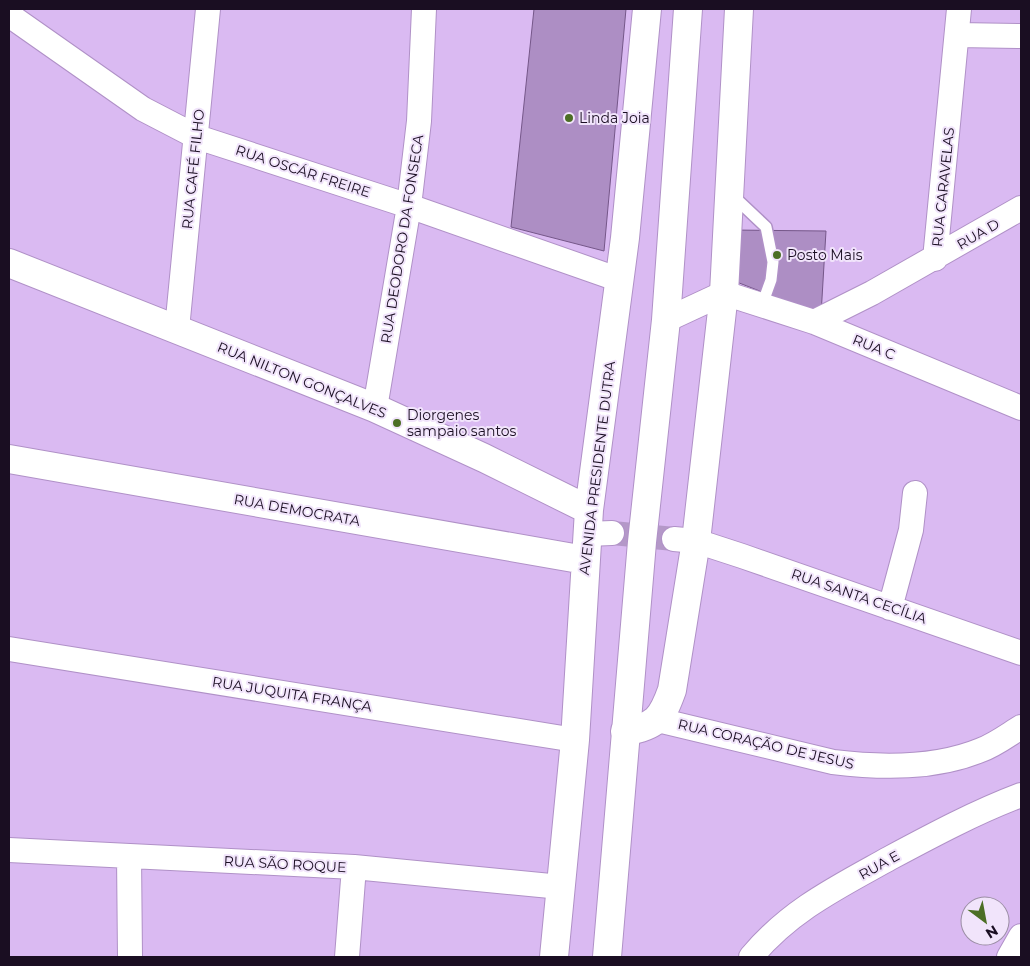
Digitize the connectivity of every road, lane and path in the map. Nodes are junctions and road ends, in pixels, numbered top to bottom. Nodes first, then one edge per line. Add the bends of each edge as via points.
1 (208, 9) edge
2 (424, 9) edge
3 (647, 9) edge
4 (688, 9) edge
5 (739, 9) edge
6 (959, 9) edge
7 (9, 16) edge
8 (958, 35) junction
9 (1021, 36) edge
10 (197, 137) junction
11 (730, 192) junction
12 (409, 206) junction
13 (1021, 208) edge
14 (935, 259) junction
15 (9, 263) edge
16 (620, 280) junction
17 (724, 293) junction
18 (762, 305) junction
19 (666, 320) junction
20 (814, 322) junction
21 (177, 329) junction
22 (375, 408) junction
23 (1021, 408) edge
24 (9, 459) edge
25 (915, 493) dead end
26 (593, 534) junction
27 (685, 540) junction
28 (890, 608) junction
29 (9, 649) edge
30 (1021, 653) edge
31 (658, 720) junction
32 (1021, 727) edge
33 (625, 731) junction
34 (575, 740) junction
35 (1021, 796) edge
36 (9, 850) edge
37 (129, 856) junction
38 (354, 867) junction
39 (561, 887) junction
40 (1021, 936) edge
41 (130, 957) edge
42 (347, 957) edge
43 (554, 957) edge
44 (606, 957) edge
45 (751, 957) edge
46 (1009, 957) edge

1 - 10 street, RUA CAFÉ FILHO
2 - 12 street, RUA DEODORO DA FONSECA via 419,121
3 - 16 main road, AVENIDA PRESIDENTE DUTRA
4 - 19 main road
5 - 11 main road
6 - 8 street, RUA CARAVELAS
7 - 10 street, RUA OSCÁR FREIRE via 143,109
8 - 9 street
8 - 14 street, RUA CARAVELAS
10 - 12 street, RUA OSCÁR FREIRE
10 - 21 street, RUA CAFÉ FILHO
11 - 17 main road
11 - 18 lane via 766,227 773,262 771,280
12 - 16 street, RUA OSCÁR FREIRE
12 - 22 street, RUA DEODORO DA FONSECA
13 - 14 street, RUA D
14 - 20 street, RUA CARAVELAS
15 - 21 main road, RUA NILTON GONÇALVES
16 - 26 main road, AVENIDA PRESIDENTE DUTRA
17 - 18 street, RUA C
17 - 19 street
17 - 27 main road
18 - 20 street, RUA C
19 - 33 main road
20 - 23 street, RUA C
21 - 22 main road, RUA NILTON GONÇALVES
22 - 26 main road, RUA NILTON GONÇALVES via 484,458
24 - 26 main road, RUA DEMOCRATA
25 - 28 street via 911,530
26 - 34 main road, AVENIDA PRESIDENTE DUTRA
27 - 28 street, RUA SANTA CECÍLIA
27 - 31 main road via 672,690
28 - 30 street, RUA SANTA CECÍLIA
29 - 34 street, RUA JUQUITA FRANÇA
31 - 32 street, RUA CORAÇÃO DE JESUS via 833,762 871,766 943,761 982,750
31 - 33 main road via 640,729
33 - 44 main road
34 - 39 main road, AVENIDA PRESIDENTE DUTRA
35 - 45 street, RUA E via 990,807 828,892 784,922
36 - 37 street, RUA SÃO ROQUE
37 - 38 street, RUA SÃO ROQUE
37 - 41 street
38 - 39 street, RUA SÃO ROQUE
38 - 42 street
39 - 43 main road, AVENIDA PRESIDENTE DUTRA
40 - 46 street

